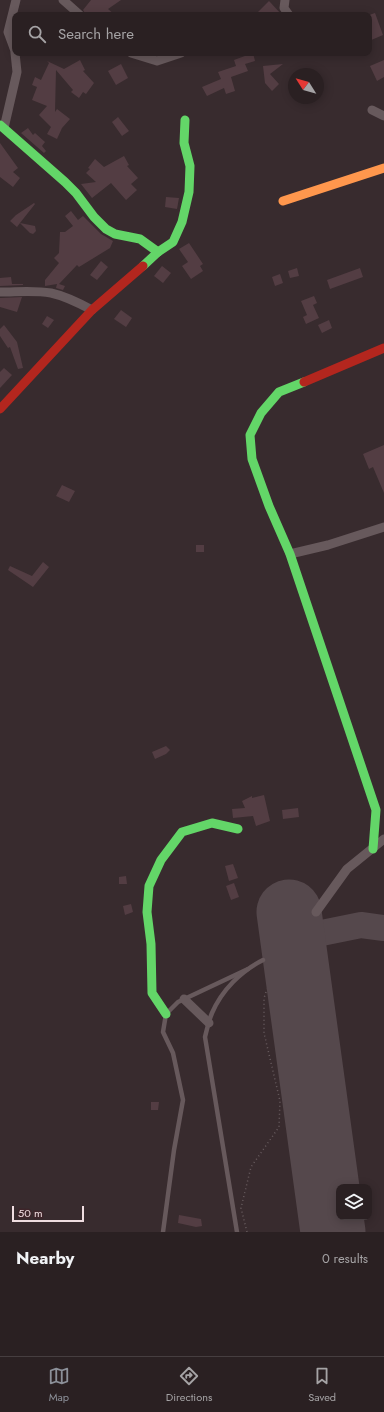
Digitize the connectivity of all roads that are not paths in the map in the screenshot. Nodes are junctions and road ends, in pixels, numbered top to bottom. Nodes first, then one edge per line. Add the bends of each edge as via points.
1 (16, 0) edge
2 (63, 0) edge
3 (284, 0) edge
4 (13, 12) edge
5 (77, 12) edge
6 (287, 12) edge
7 (12, 16) edge
8 (12, 43) edge
9 (15, 56) edge
10 (140, 56) edge
11 (173, 56) edge
12 (372, 110) dead end
13 (384, 116) edge
14 (185, 120) dead end
15 (2, 127) edge
16 (384, 168) edge
17 (283, 201) dead end
18 (158, 252) junction
19 (0, 292) edge
20 (92, 310) junction
21 (384, 348) edge
22 (0, 409) edge
23 (384, 527) edge
24 (290, 554) junction
25 (238, 829) dead end
26 (384, 839) edge
27 (373, 849) junction
28 (316, 912) dead end
29 (263, 960) dead end
30 (248, 969) junction
31 (184, 999) junction
32 (166, 1014) junction
33 (209, 1022) junction
34 (163, 1232) edge
35 (237, 1232) edge

1 - 4 street
2 - 5 street
3 - 6 street
7 - 8 street via 8,32
9 - 15 street via 17,72
10 - 11 street via 157,62
12 - 13 street
14 - 18 street via 184,143 190,166 189,192 174,242
15 - 18 street via 65,182 106,228 115,234 140,239
16 - 17 street
18 - 20 street
19 - 20 street via 51,293
20 - 22 street
21 - 24 street via 279,392 261,413 250,436 252,459
23 - 24 street
24 - 27 street via 376,810
25 - 32 street via 212,824 182,832 161,860 149,886 147,912 152,944 152,993
26 - 27 street
27 - 28 street via 347,869
29 - 30 lane
30 - 31 lane
30 - 33 lane via 225,991
31 - 32 lane
31 - 33 street
32 - 34 lane via 163,1032 173,1053 183,1100
33 - 35 lane via 205,1037

